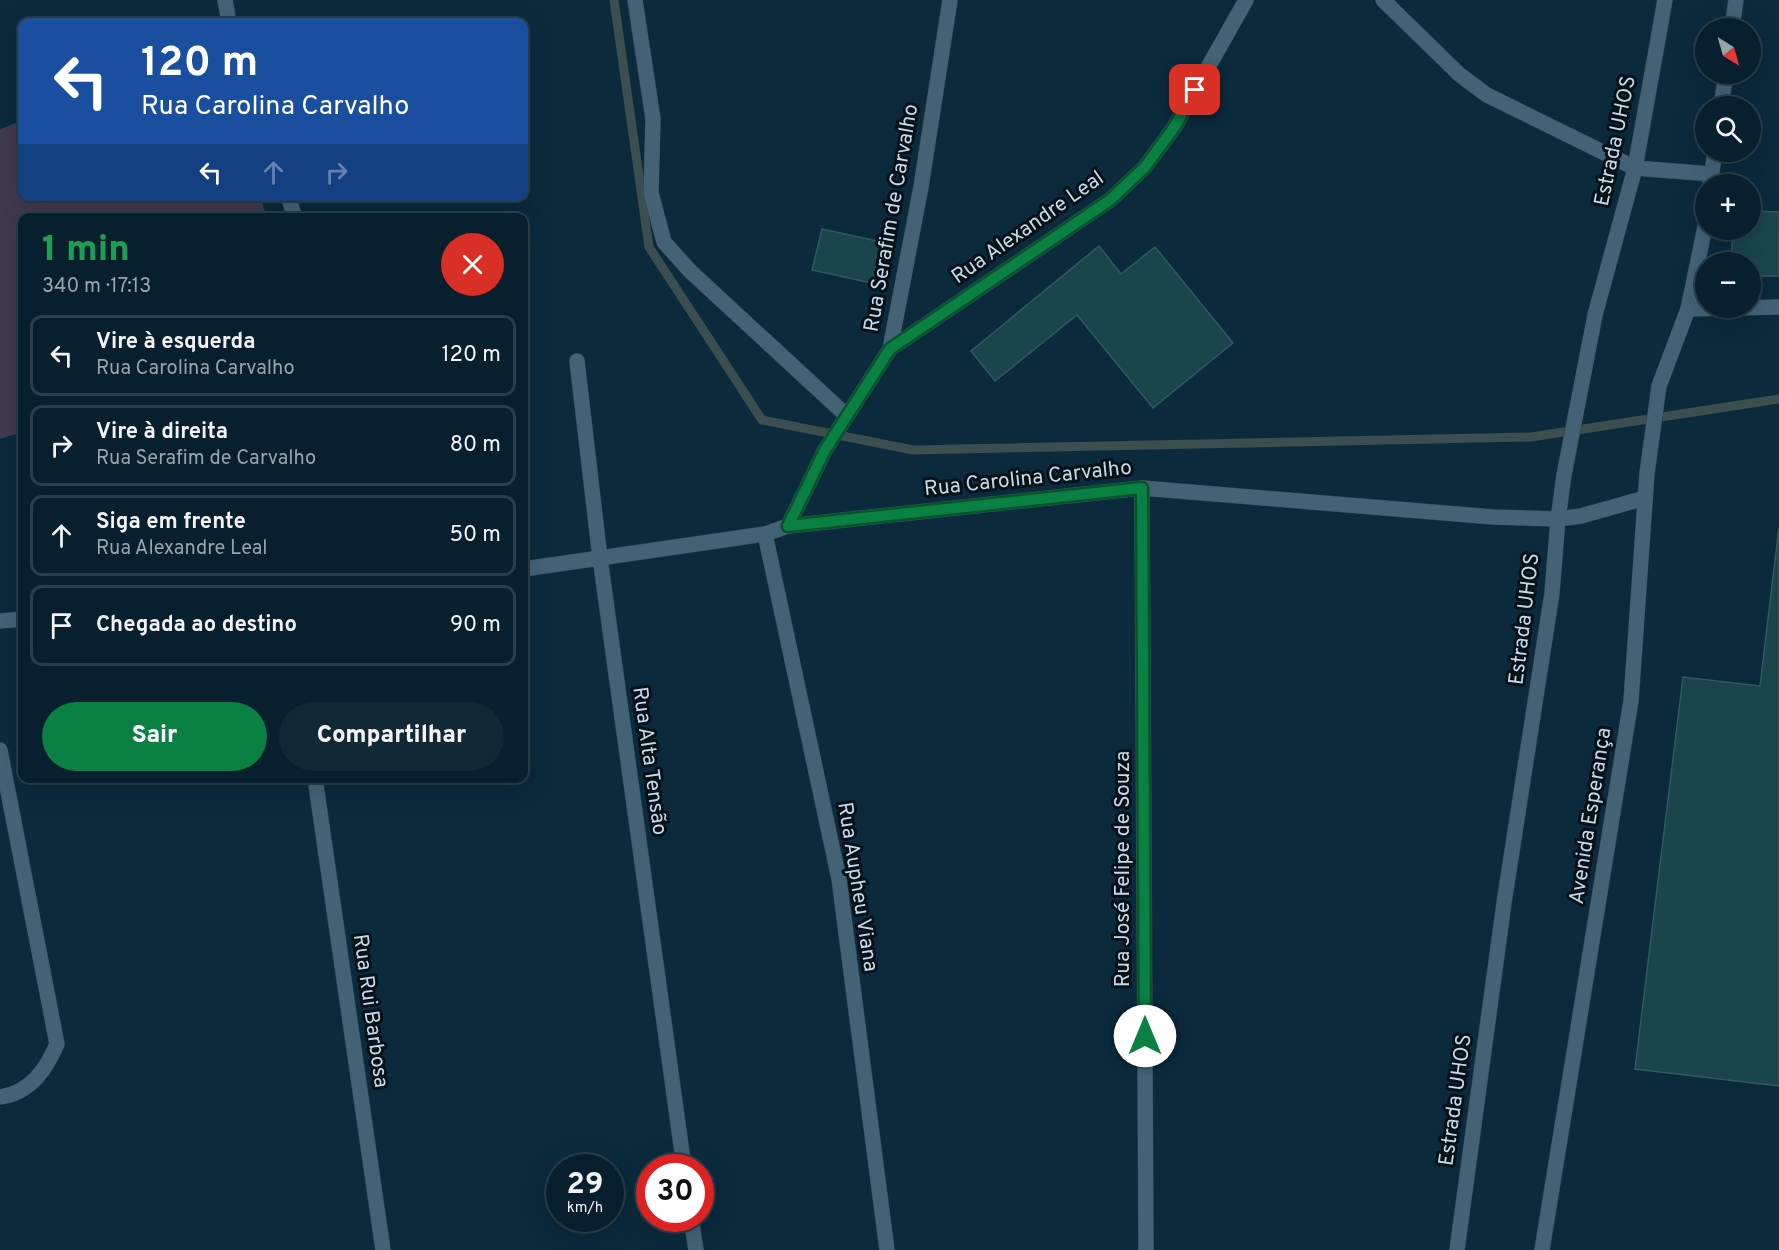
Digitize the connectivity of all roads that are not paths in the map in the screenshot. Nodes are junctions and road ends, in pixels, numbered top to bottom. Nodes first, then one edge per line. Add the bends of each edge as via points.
1 (225, 0) edge
2 (635, 0) edge
3 (950, 0) edge
4 (1246, 0) edge
5 (1383, 0) edge
6 (1665, 0) edge
7 (1736, 0) edge
8 (228, 18) edge
9 (1733, 18) edge
10 (1635, 168) junction
11 (1695, 177) edge
12 (1702, 240) edge
13 (1779, 307) edge
14 (1688, 309) junction
15 (890, 349) junction
16 (577, 361) dead end
17 (844, 420) junction
18 (1142, 488) junction
19 (1645, 498) junction
20 (1558, 519) junction
21 (788, 526) junction
22 (765, 534) junction
23 (600, 558) junction
24 (528, 568) edge
25 (18, 620) edge
26 (0, 621) edge
27 (0, 750) edge
28 (316, 783) edge
29 (0, 1097) edge
30 (682, 1154) edge
31 (693, 1232) edge
32 (383, 1250) edge
33 (696, 1250) edge
34 (887, 1250) edge
35 (1146, 1250) edge
36 (1457, 1250) edge
37 (1542, 1250) edge

1 - 8 street
2 - 17 street via 653,119 651,193 663,242
3 - 15 street, Rua Serafim de Carvalho via 921,188
4 - 15 street, Rua Alexandre Leal via 1175,126 1145,167 1110,200
5 - 10 street via 1460,75 1487,95
6 - 10 street, Estrada UHOS
7 - 9 street
10 - 11 street
10 - 20 street, Estrada UHOS via 1595,315
12 - 14 street, Avenida Esperança
13 - 14 street
14 - 19 street, Avenida Esperança via 1659,386
15 - 17 street, Rua Serafim de Carvalho
16 - 23 street, Rua Alta Tensão
17 - 21 street, Rua Serafim de Carvalho
18 - 20 street, Rua Carolina Carvalho
18 - 21 street, Rua Carolina Carvalho
18 - 35 street, Rua José Felipe de Souza
19 - 20 street, Rua Carolina Carvalho
19 - 37 street, Avenida Esperança via 1631,701
20 - 36 street, Estrada UHOS via 1552,593 1504,903
21 - 22 street, Rua Carolina Carvalho
22 - 23 street, Rua Carolina Carvalho
22 - 34 street, Rua Aupheu Viana via 839,879
23 - 24 street, Rua Carolina Carvalho
23 - 30 street, Rua Alta Tensão
25 - 26 street
27 - 29 street via 57,1044 47,1067 30,1084
28 - 32 street, Rua Rui Barbosa
31 - 33 street

